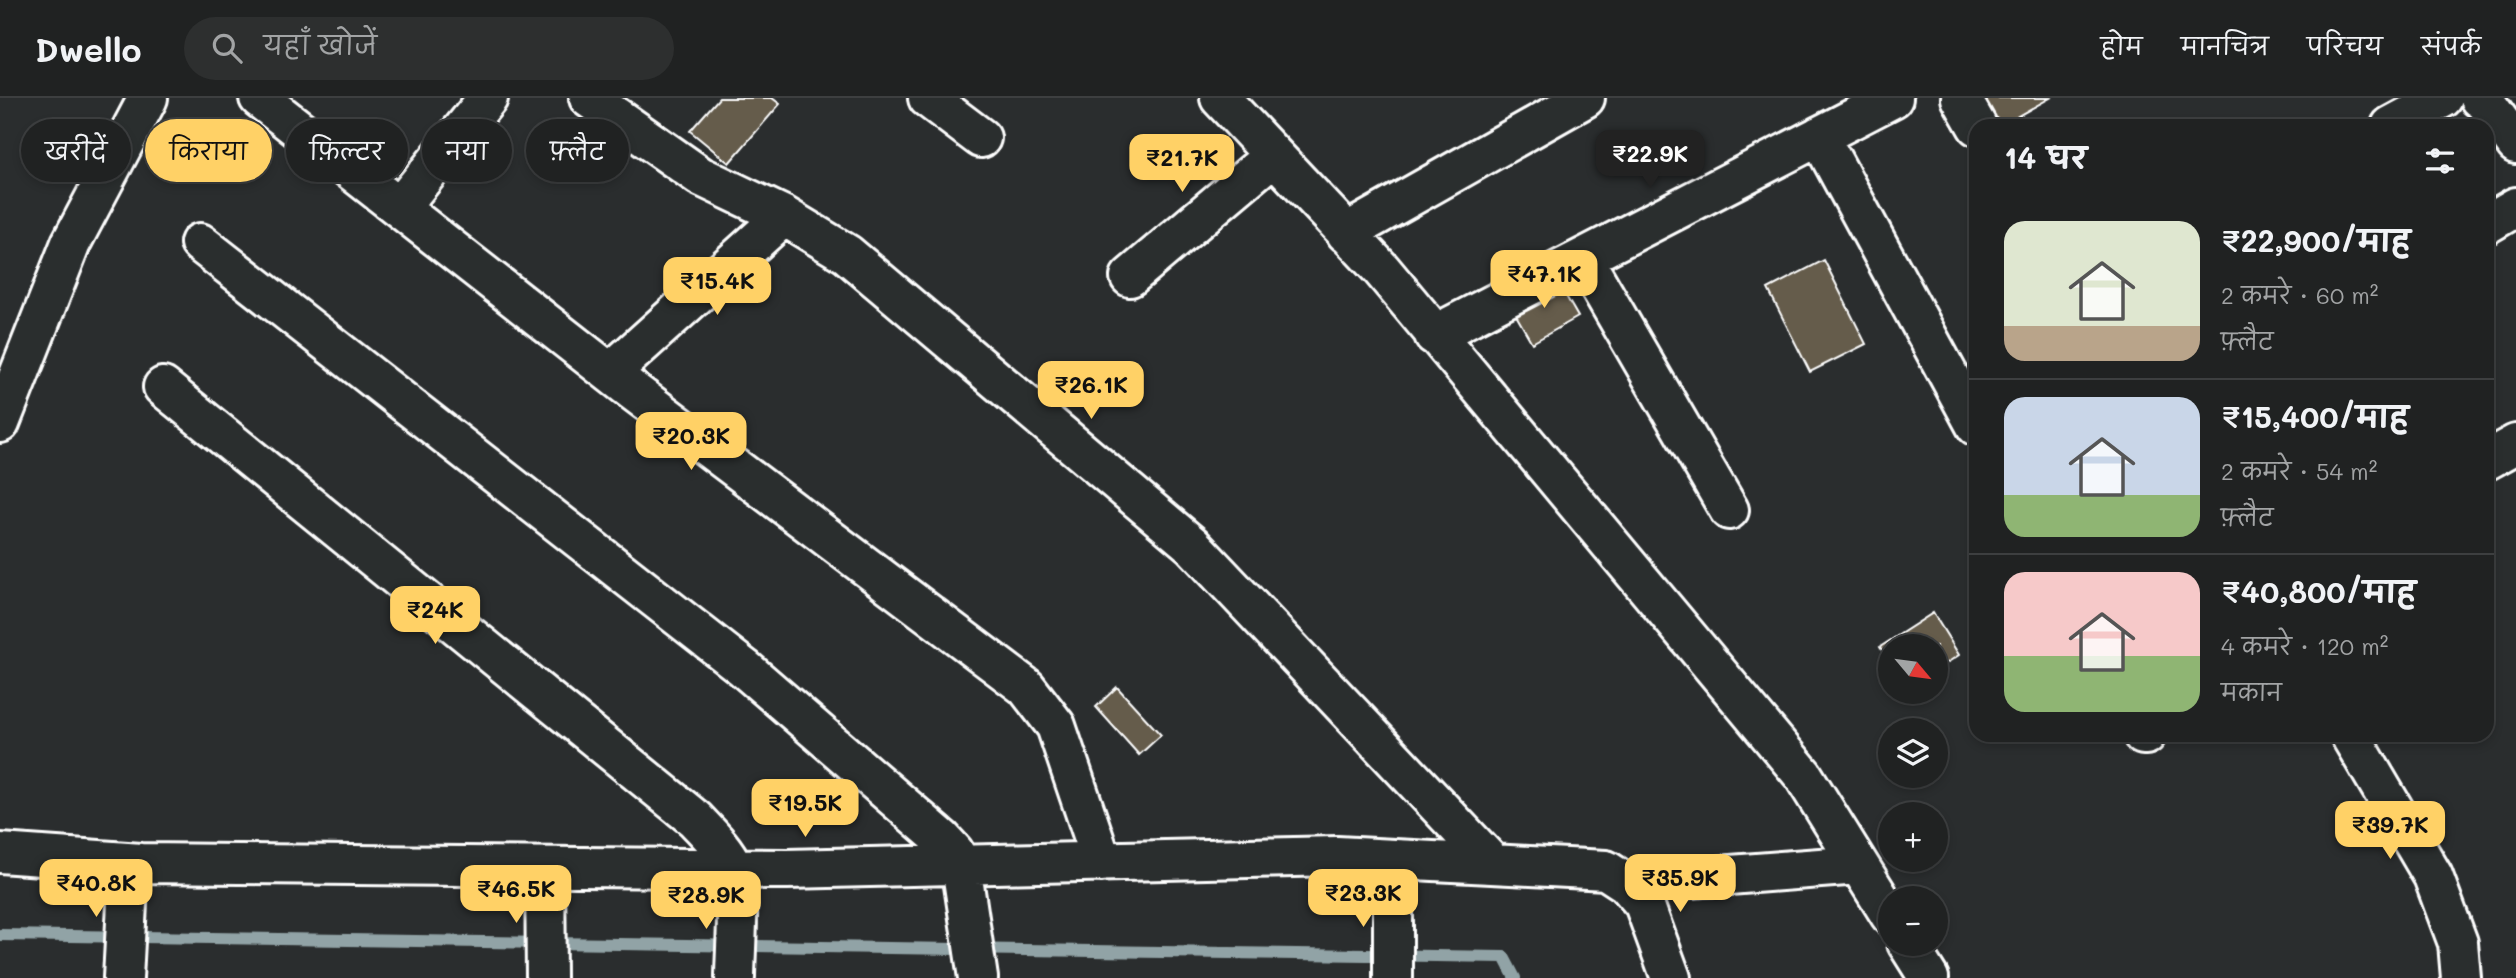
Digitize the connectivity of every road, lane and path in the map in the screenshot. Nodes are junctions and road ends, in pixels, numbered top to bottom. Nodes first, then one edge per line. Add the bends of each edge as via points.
1 (148, 98) edge
2 (259, 98) edge
3 (488, 98) edge
4 (589, 98) edge
5 (928, 98) edge
6 (1220, 98) edge
7 (1585, 98) edge
8 (1893, 98) edge
9 (1961, 98) edge
10 (2443, 98) edge
11 (2480, 98) edge
12 (1973, 119) edge
13 (2403, 119) edge
14 (1819, 136) junction
15 (981, 138) dead end
16 (2516, 144) edge
17 (1273, 156) junction
18 (400, 207) junction
19 (2516, 208) edge
20 (784, 216) junction
21 (2494, 220) edge
22 (1346, 233) junction
23 (200, 243) dead end
24 (1583, 258) junction
25 (1130, 277) dead end
26 (1434, 335) junction
27 (15, 344) edge
28 (610, 373) junction
29 (163, 387) dead end
30 (1969, 413) edge
31 (0, 423) edge
32 (2516, 444) edge
33 (2494, 456) edge
34 (1729, 510) dead end
35 (2354, 742) edge
36 (0, 853) edge
37 (1102, 862) junction
38 (1493, 864) junction
39 (1859, 865) junction
40 (1393, 871) junction
41 (127, 874) junction
42 (964, 876) junction
43 (546, 877) junction
44 (735, 881) junction
45 (1635, 893) junction
46 (1878, 896) edge
47 (1915, 956) edge
48 (1666, 961) edge
49 (123, 968) edge
50 (545, 971) edge
51 (735, 974) edge
52 (978, 976) edge
53 (1393, 977) edge
54 (1929, 978) edge
55 (2461, 978) edge

1 - 27 street
2 - 18 street
3 - 18 street
4 - 20 street via 700,176
5 - 15 street
6 - 17 street
7 - 22 street
8 - 14 street
9 - 12 street
10 - 13 street
11 - 16 street
14 - 24 street
14 - 30 street
17 - 22 street
17 - 25 street
18 - 28 street
19 - 21 street
20 - 28 street
20 - 38 street via 847,254 1192,545
22 - 26 street
23 - 42 street via 744,668 942,839 954,852
24 - 26 street
24 - 34 street
26 - 39 street via 1802,775
27 - 31 street
28 - 37 street via 1026,687 1056,726
29 - 44 street via 695,819 716,841
32 - 33 street
35 - 55 street via 2433,876 2458,943
36 - 41 street
37 - 40 street via 1337,856
37 - 42 street
38 - 40 street
38 - 45 street via 1606,870
39 - 45 street
39 - 46 street
40 - 53 street
41 - 43 street
41 - 49 street
42 - 44 street
42 - 52 street
43 - 44 street
43 - 50 street
44 - 51 street
45 - 48 street
47 - 54 street

